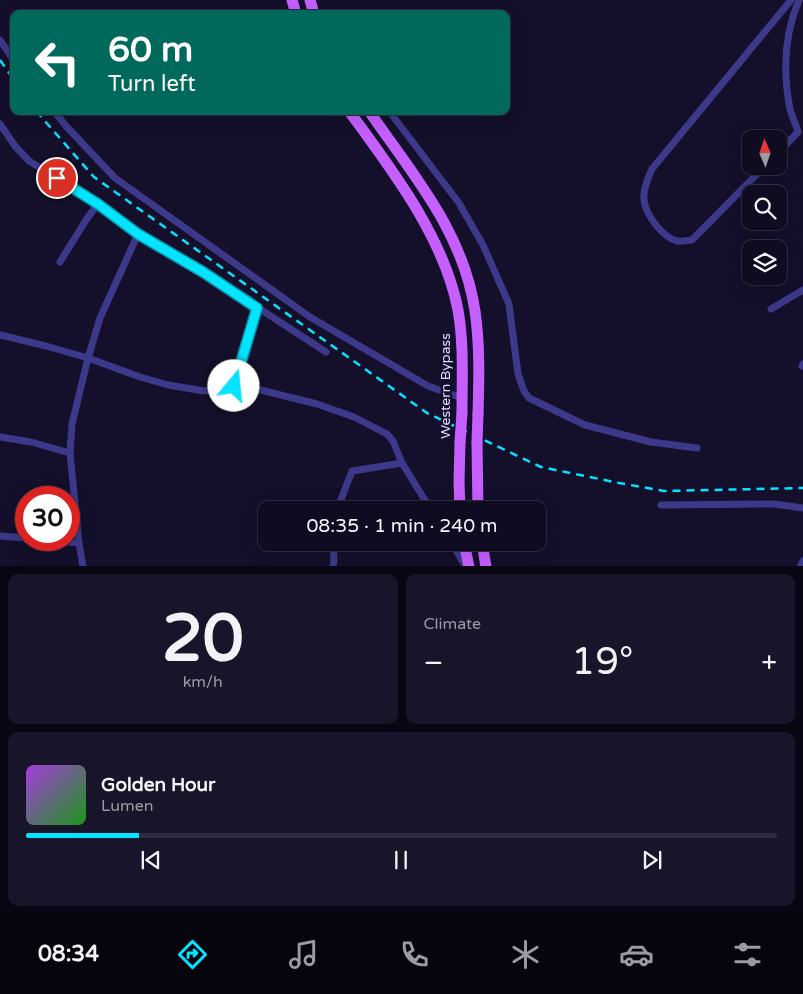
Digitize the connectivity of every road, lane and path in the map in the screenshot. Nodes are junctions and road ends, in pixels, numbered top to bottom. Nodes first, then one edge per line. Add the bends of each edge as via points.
1 (791, 0) edge
2 (799, 0) edge
3 (0, 40) edge
4 (10, 55) edge
5 (57, 115) edge
6 (352, 115) edge
7 (373, 115) edge
8 (392, 115) edge
9 (0, 124) edge
10 (788, 143) edge
11 (755, 175) edge
12 (98, 204) junction
13 (138, 234) junction
14 (60, 262) dead end
15 (803, 290) edge
16 (257, 308) junction
17 (771, 309) dead end
18 (0, 335) edge
19 (326, 352) dead end
20 (88, 358) junction
21 (234, 386) junction
22 (462, 398) junction
23 (0, 438) edge
24 (696, 448) dead end
25 (70, 453) junction
26 (402, 463) junction
27 (73, 486) edge
28 (340, 501) edge
29 (425, 501) edge
30 (460, 501) edge
31 (478, 501) edge
32 (661, 505) dead end
33 (803, 508) edge
34 (0, 536) edge
35 (15, 537) edge
36 (80, 549) edge
37 (334, 551) edge
38 (457, 551) edge
39 (465, 551) edge
40 (484, 551) edge
41 (803, 561) edge
42 (83, 566) edge
43 (333, 566) edge
44 (467, 566) edge
45 (486, 566) edge
46 (800, 566) edge

1 - 11 street via 652,169 644,200 650,218 661,231 676,240 692,240
2 - 10 street via 787,43 786,74 791,111 798,132
3 - 4 street
5 - 22 street via 115,178 310,316 428,386
6 - 22 main road, Western Bypass via 420,214 440,254 458,310
7 - 31 main road, bridge via 435,204 455,243 468,279 478,337
8 - 24 street via 459,203 483,244 509,304 518,374 529,398 586,425 651,442
9 - 12 street via 30,161
12 - 13 street
12 - 14 street
13 - 16 street
13 - 20 street via 100,318
15 - 17 street
16 - 19 street
16 - 21 street
18 - 20 street
20 - 21 street via 168,385 204,391
20 - 25 street via 72,424
21 - 26 street via 264,390 354,417 386,434
22 - 30 main road, Western Bypass, bridge
23 - 25 street via 31,442
25 - 27 street
26 - 28 street via 352,471
26 - 29 street
32 - 33 street via 774,504
34 - 35 street
36 - 42 street
37 - 43 street
38 - 44 street
39 - 44 main road
40 - 45 main road
41 - 46 street

